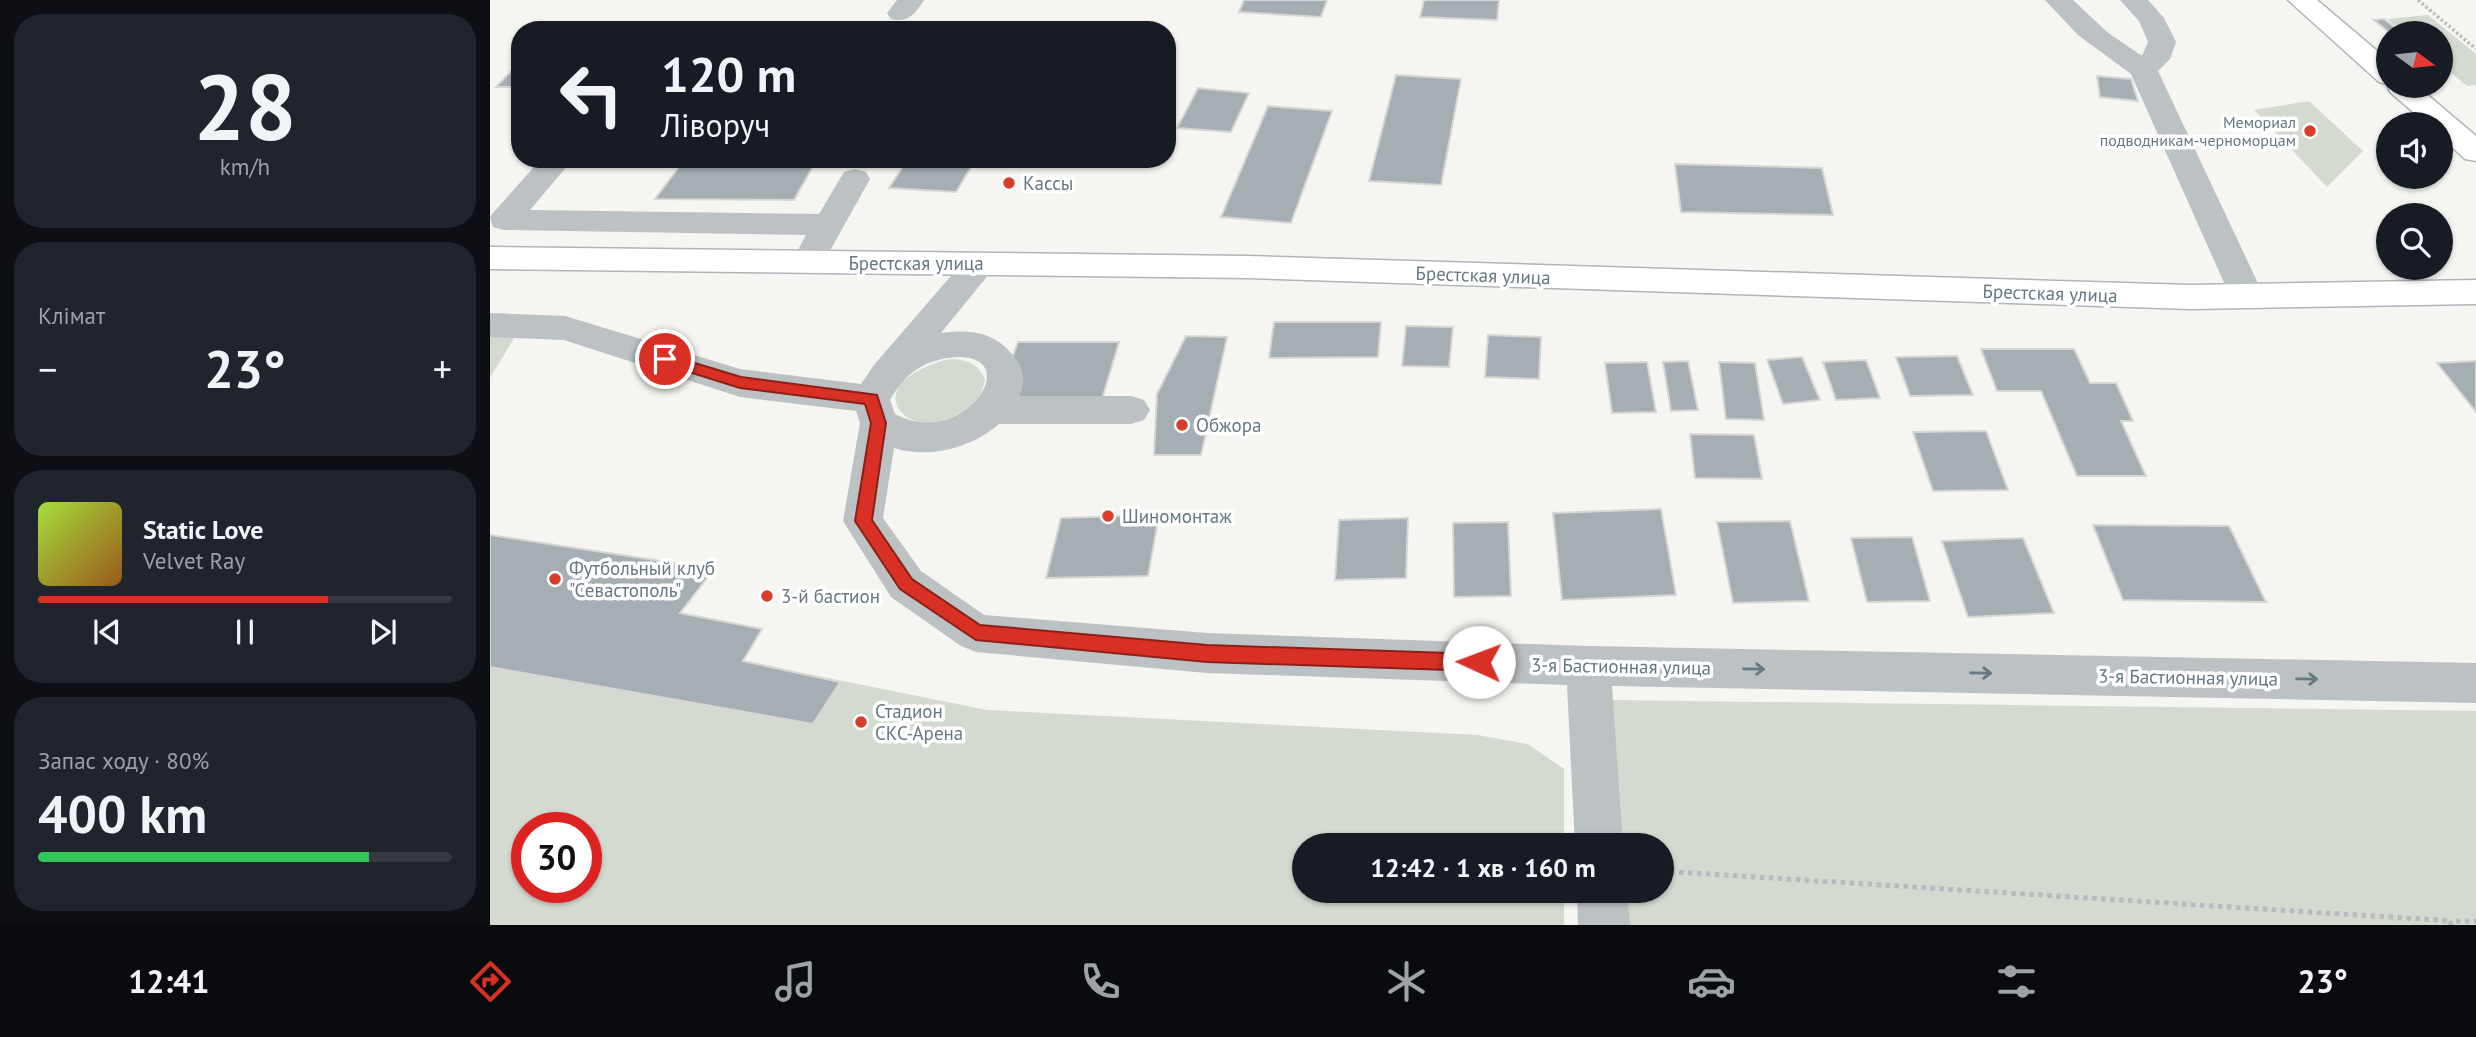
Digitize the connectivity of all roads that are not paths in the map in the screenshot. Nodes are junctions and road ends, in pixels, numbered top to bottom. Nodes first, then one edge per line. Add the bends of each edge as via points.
1 (2058, 0) edge
2 (2133, 0) edge
3 (2301, 0) edge
4 (2376, 65) edge
5 (2143, 69) junction
6 (2414, 98) edge
7 (2476, 152) edge
8 (551, 168) edge
9 (855, 179) dead end
10 (828, 225) junction
11 (490, 258) edge
12 (807, 262) junction
13 (981, 263) junction
14 (2476, 292) edge
15 (2247, 296) junction
16 (490, 325) edge
17 (879, 399) junction
18 (992, 410) junction
19 (1131, 410) dead end
20 (1588, 666) junction
21 (2476, 683) edge
22 (1598, 833) edge
23 (1603, 903) edge
24 (1604, 925) edge

1 - 5 street via 2111,50
2 - 5 street via 2151,18 2162,41 2156,59
3 - 4 main road
5 - 15 street
6 - 7 main road
8 - 10 street via 504,220
9 - 10 street
10 - 12 street
11 - 12 main road, Брестская улица
12 - 13 main road, Брестская улица
13 - 15 main road, Брестская улица
13 - 17 street
14 - 15 main road, Брестская улица
16 - 17 street via 565,328 740,383
17 - 18 street via 891,433 900,436 931,439 954,434
17 - 18 street via 904,360 926,349 971,344 1002,361 1007,376 1004,392
17 - 20 street, 3-я Бастионная улица via 863,521 906,584 976,633 1207,653
18 - 19 street
20 -> 21 street, 3-я Бастионная улица
20 - 22 street
23 - 24 street

